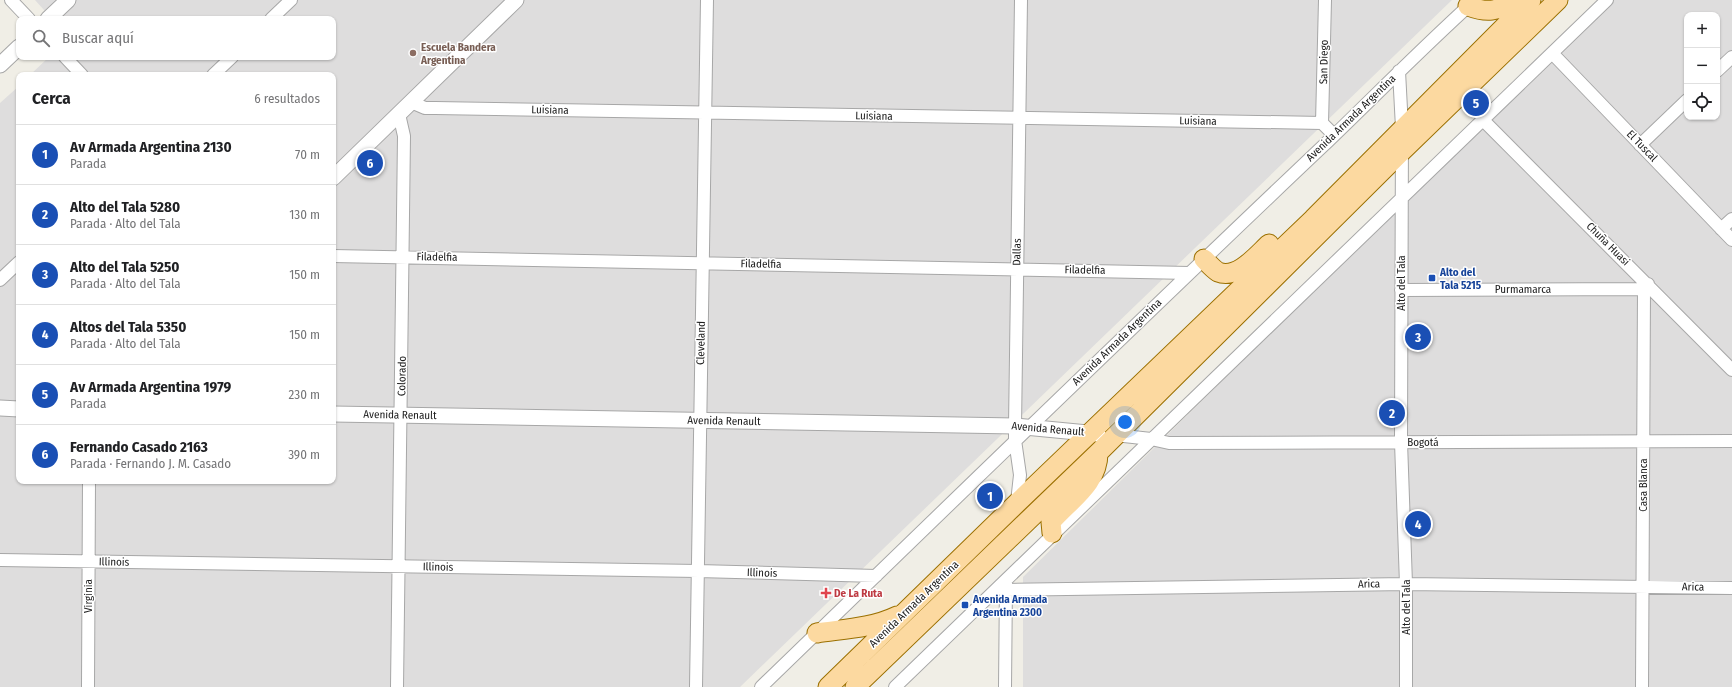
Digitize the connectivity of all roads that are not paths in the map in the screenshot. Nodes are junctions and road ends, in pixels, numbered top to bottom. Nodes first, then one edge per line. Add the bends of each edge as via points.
1 (11, 0) edge
2 (68, 0) edge
3 (291, 0) edge
4 (516, 0) edge
5 (707, 0) edge
6 (1021, 0) edge
7 (1325, 0) edge
8 (1514, 0) edge
9 (1531, 0) edge
10 (1558, 0) edge
11 (1607, 0) edge
12 (1471, 3) edge
13 (27, 16) edge
14 (51, 16) edge
15 (274, 16) edge
16 (16, 50) edge
17 (1552, 53) junction
18 (1732, 57) edge
19 (68, 60) edge
20 (229, 60) edge
21 (0, 65) edge
22 (1720, 68) edge
23 (1399, 71) junction
24 (79, 72) edge
25 (216, 72) edge
26 (411, 102) junction
27 (1684, 103) edge
28 (705, 113) junction
29 (399, 114) junction
30 (1019, 118) junction
31 (1483, 120) junction
32 (1322, 123) junction
33 (1402, 128) junction
34 (1334, 135) junction
35 (1640, 145) junction
36 (1402, 152) junction
37 (336, 175) edge
38 (1402, 198) junction
39 (1313, 219) junction
40 (1732, 219) edge
41 (1721, 228) junction
42 (1732, 240) edge
43 (336, 256) edge
44 (403, 257) junction
45 (1204, 259) junction
46 (703, 263) junction
47 (16, 265) edge
48 (1017, 269) junction
49 (1189, 273) junction
50 (0, 280) edge
51 (1646, 287) junction
52 (1401, 290) junction
53 (1732, 370) edge
54 (0, 408) edge
55 (16, 409) edge
56 (336, 414) edge
57 (401, 416) junction
58 (700, 420) junction
59 (1019, 431) junction
60 (1090, 433) junction
61 (1115, 435) junction
62 (1151, 439) junction
63 (1644, 441) junction
64 (1732, 441) edge
65 (1401, 442) junction
66 (1098, 453) junction
67 (89, 484) edge
68 (1017, 503) junction
69 (1052, 534) junction
70 (0, 560) edge
71 (88, 562) junction
72 (398, 566) junction
73 (698, 571) junction
74 (876, 576) junction
75 (1006, 584) junction
76 (1406, 584) junction
77 (1643, 587) junction
78 (1732, 588) edge
79 (905, 612) junction
80 (817, 633) junction
81 (88, 687) edge
82 (397, 687) edge
83 (696, 687) edge
84 (761, 687) edge
85 (828, 687) edge
86 (855, 687) edge
87 (895, 687) edge
88 (1005, 687) edge
89 (1406, 687) edge
90 (1642, 687) edge

1 - 13 street
2 - 14 street
3 - 15 street
4 - 26 street
5 - 28 street, Cleveland
6 - 30 street, Dallas
7 - 32 street, San Diego
8 - 12 main road via 1491,11 1482,11
9 - 33 main road, Avenida Armada Argentina
10 - 36 main road, Avenida Armada Argentina
11 - 17 street
12 - 23 street, Avenida Armada Argentina
16 - 21 street
17 - 31 street
17 - 35 street, El Tuscal
18 - 22 street
19 - 24 street
20 - 25 street
23 - 33 street, Alto del Tala
23 - 34 street, Avenida Armada Argentina
26 - 28 street, Luisiana via 425,108
26 - 29 street
27 - 35 street
28 - 30 street, Luisiana
28 - 46 street, Cleveland
29 - 37 street
29 - 44 street, Colorado via 404,136
30 - 32 street, Luisiana
30 - 48 street, Dallas
31 - 38 street
31 - 51 street, Chuña Huasi
32 - 34 street
33 - 36 street, Alto del Tala
33 - 39 main road, Avenida Armada Argentina
34 - 45 street, Avenida Armada Argentina
35 - 41 street, El Tuscal
36 - 38 street, Alto del Tala
36 - 61 main road, Avenida Armada Argentina
38 - 52 street, Alto del Tala
38 - 62 street
39 - 45 main road via 1294,224 1232,273 1218,271
39 - 60 main road, Avenida Armada Argentina
40 - 41 street
41 - 42 street, El Tuscal
43 - 44 street, Filadelfia
44 - 46 street, Filadelfia
44 - 57 street, Colorado
45 - 49 street, Avenida Armada Argentina
46 - 48 street, Filadelfia
46 - 58 street, Cleveland
47 - 50 street
48 - 49 street, Filadelfia
48 - 59 street, Dallas
49 - 59 street, Avenida Armada Argentina
51 - 52 street, Purmamarca
51 - 53 street, Chuña Huasi
51 - 63 street, Casa Blanca
52 - 65 street, Alto del Tala
54 - 55 street
56 - 57 street, Avenida Renault
57 - 58 street, Avenida Renault
57 - 72 street, Colorado
58 - 59 street, Avenida Renault
58 - 73 street, Cleveland
59 - 60 street, Avenida Renault
59 - 68 street, Dallas via 1020,475
59 - 74 street, Avenida Armada Argentina
60 - 61 street, Avenida Renault
60 - 68 main road, Avenida Armada Argentina
61 - 62 street, Bogotá
61 - 66 main road, Avenida Armada Argentina
62 - 65 street, Bogotá via 1169,443
62 - 69 street
63 - 64 street, Bogotá
63 - 65 street, Bogotá
63 - 77 street, Casa Blanca
65 - 76 street, Alto del Tala
66 - 69 main road via 1096,471 1088,484 1051,522
66 - 86 main road, Avenida Armada Argentina
67 - 71 street, Virginia
68 - 79 main road, Avenida Armada Argentina
69 - 75 street
70 - 71 street, Illinois
71 - 72 street, Illinois
71 - 81 street, Virginia
72 - 73 street, Illinois
72 - 82 street, Colorado
73 - 74 street, Illinois
73 - 83 street, Cleveland
74 - 80 street, Avenida Armada Argentina
75 - 76 street, Arica
75 - 87 street
75 - 88 street
76 - 77 street, Arica
76 - 89 street, Alto del Tala
77 - 78 street, Arica
77 - 90 street, Casa Blanca
79 - 80 main road via 869,626
79 - 85 main road, Avenida Armada Argentina
80 - 84 street, Avenida Armada Argentina

